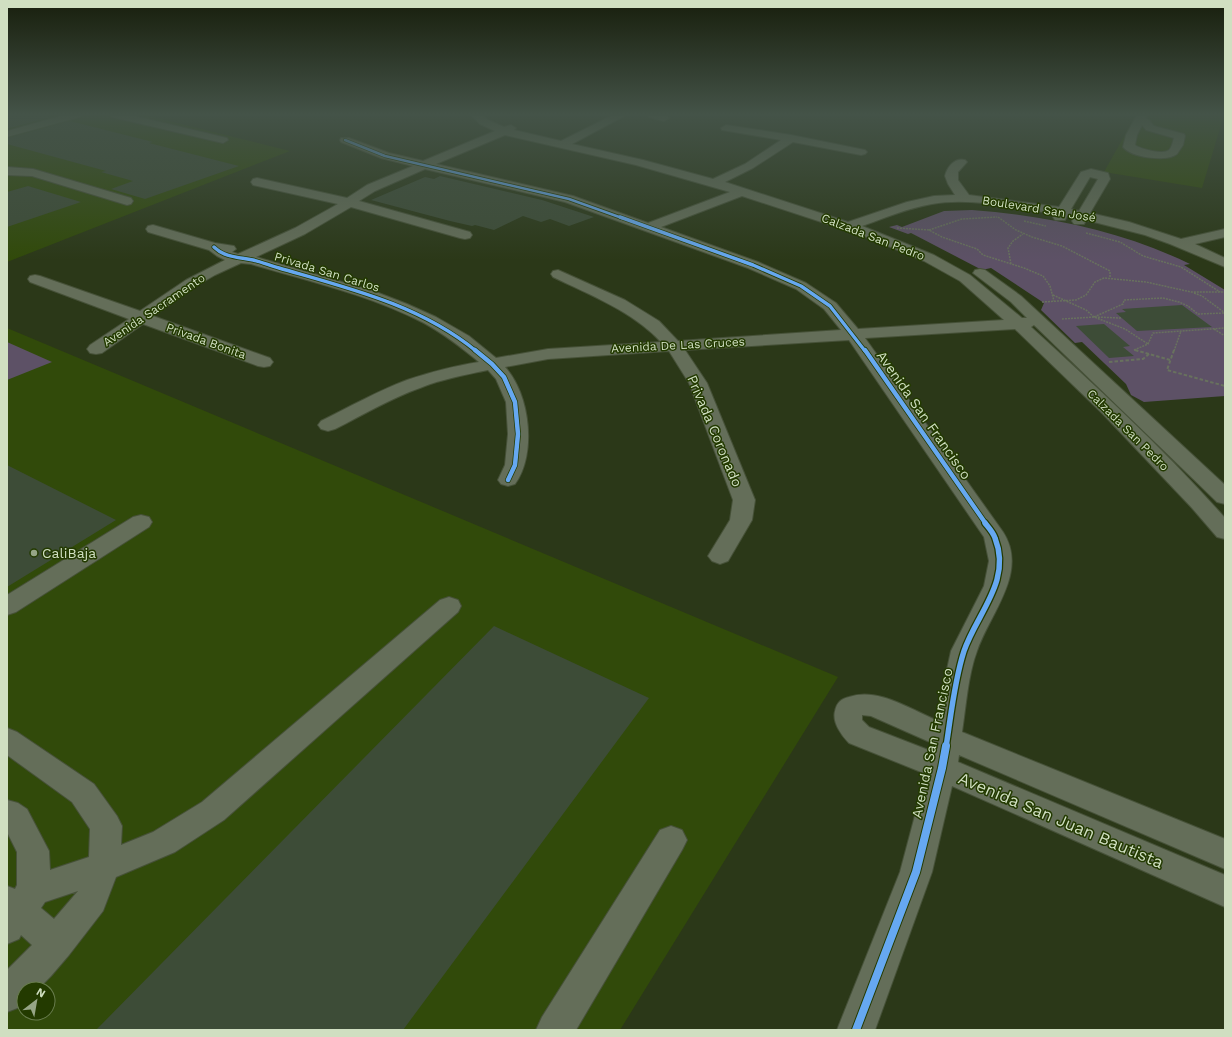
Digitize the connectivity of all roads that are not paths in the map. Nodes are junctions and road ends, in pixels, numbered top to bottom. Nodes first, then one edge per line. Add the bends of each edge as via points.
1 (416, 163) edge
2 (427, 163) edge
3 (645, 163) edge
4 (752, 163) edge
5 (959, 163) edge
6 (423, 165) junction
7 (10, 169) edge
8 (719, 181) junction
9 (257, 182) dead end
10 (740, 192) junction
11 (965, 199) junction
12 (127, 201) dead end
13 (346, 203) junction
14 (1058, 218) junction
15 (1082, 223) junction
16 (649, 227) junction
17 (865, 227) junction
18 (153, 229) dead end
19 (1225, 233) edge
20 (465, 235) dead end
21 (1181, 243) junction
22 (247, 258) junction
23 (1225, 263) edge
24 (558, 274) dead end
25 (1225, 277) edge
26 (35, 279) dead end
27 (142, 318) junction
28 (1041, 322) junction
29 (1018, 323) junction
30 (854, 335) junction
31 (674, 346) junction
32 (96, 349) dead end
33 (264, 362) dead end
34 (492, 364) junction
35 (1130, 407) junction
36 (1109, 409) junction
37 (328, 425) dead end
38 (508, 480) dead end
39 (1225, 497) edge
40 (141, 522) dead end
41 (1225, 532) edge
42 (720, 556) dead end
43 (7, 606) edge
44 (449, 606) dead end
45 (948, 738) junction
46 (7, 740) edge
47 (942, 768) junction
48 (7, 813) edge
49 (671, 840) dead end
50 (1225, 854) edge
51 (104, 868) junction
52 (1225, 891) edge
53 (17, 908) edge
54 (57, 943) junction
55 (7, 994) edge
56 (555, 1030) edge
57 (856, 1030) edge

1 - 6 street, Avenida San Francisco
2 - 6 street, Avenida Sacramento
3 - 8 street, Calzada San Pedro
4 - 8 street
5 - 11 street via 950,173 951,179
6 - 13 street, Avenida Sacramento via 371,188
6 - 16 street, Avenida San Francisco via 556,196
7 - 12 street via 33,173
8 - 10 street, Calzada San Pedro
8 - 17 street, Calzada San Pedro
9 - 13 street via 320,199
10 - 16 street
10 - 17 street, Calzada San Pedro
11 - 14 street, Boulevard San José
11 - 17 street, Boulevard San José via 913,204
13 - 20 street via 367,211 381,212
13 - 22 street, Avenida Sacramento via 326,217
14 - 15 street, Boulevard San José
14 - 15 street via 1085,175 1091,173 1104,176
14 - 17 street, Boulevard San José via 973,206 942,207
15 - 21 street, Boulevard San José via 1123,224
15 - 25 street, Boulevard San José via 1113,230 1174,250
16 - 30 street, Avenida San Francisco via 753,265 801,286 830,306
17 - 28 street, Calzada San Pedro via 950,256 983,275 1016,299
17 - 29 street, Calzada San Pedro via 965,278
18 - 22 street, Privada San Carlos
19 - 21 street
21 - 23 street, Boulevard San José
22 - 27 street, Avenida Sacramento via 210,272
22 - 34 street, Privada San Carlos via 400,306 463,340
24 - 31 street, Privada Coronado via 619,303 653,324
26 - 27 street, Privada Bonita
27 - 32 street, Avenida Sacramento
27 - 33 street, Privada Bonita
28 - 29 street, Avenida De Las Cruces
28 - 35 street, Calzada San Pedro
29 - 30 street, Avenida De Las Cruces
29 - 36 street, Calzada San Pedro
30 - 31 street, Avenida De Las Cruces
30 - 45 street, Avenida San Francisco via 995,537 1000,561 996,586 964,651
31 - 34 street, Avenida De Las Cruces via 548,354
31 - 42 street, Privada Coronado via 698,382 744,500 741,520
34 - 37 street, Avenida De Las Cruces via 451,372 413,384
34 - 38 street, Privada San Carlos via 504,377 516,402 516,464
35 - 36 street
35 - 39 street, Calzada San Pedro
36 - 41 street, Calzada San Pedro
40 - 43 street
44 - 51 street via 213,811 164,842
45 - 47 street, Avenida San Francisco
45 - 47 street, Avenida San Juan Bautista via 876,706 856,704 849,708 847,713 851,728 859,735
45 - 50 street, Avenida San Juan Bautista
46 - 51 street via 83,793 106,826
47 - 52 street, Avenida San Juan Bautista
47 - 57 street, Avenida San Francisco via 916,872
48 - 53 street via 16,819 32,850
49 - 56 street
51 - 53 street
51 - 54 street via 91,900
53 - 54 street
54 - 55 street

